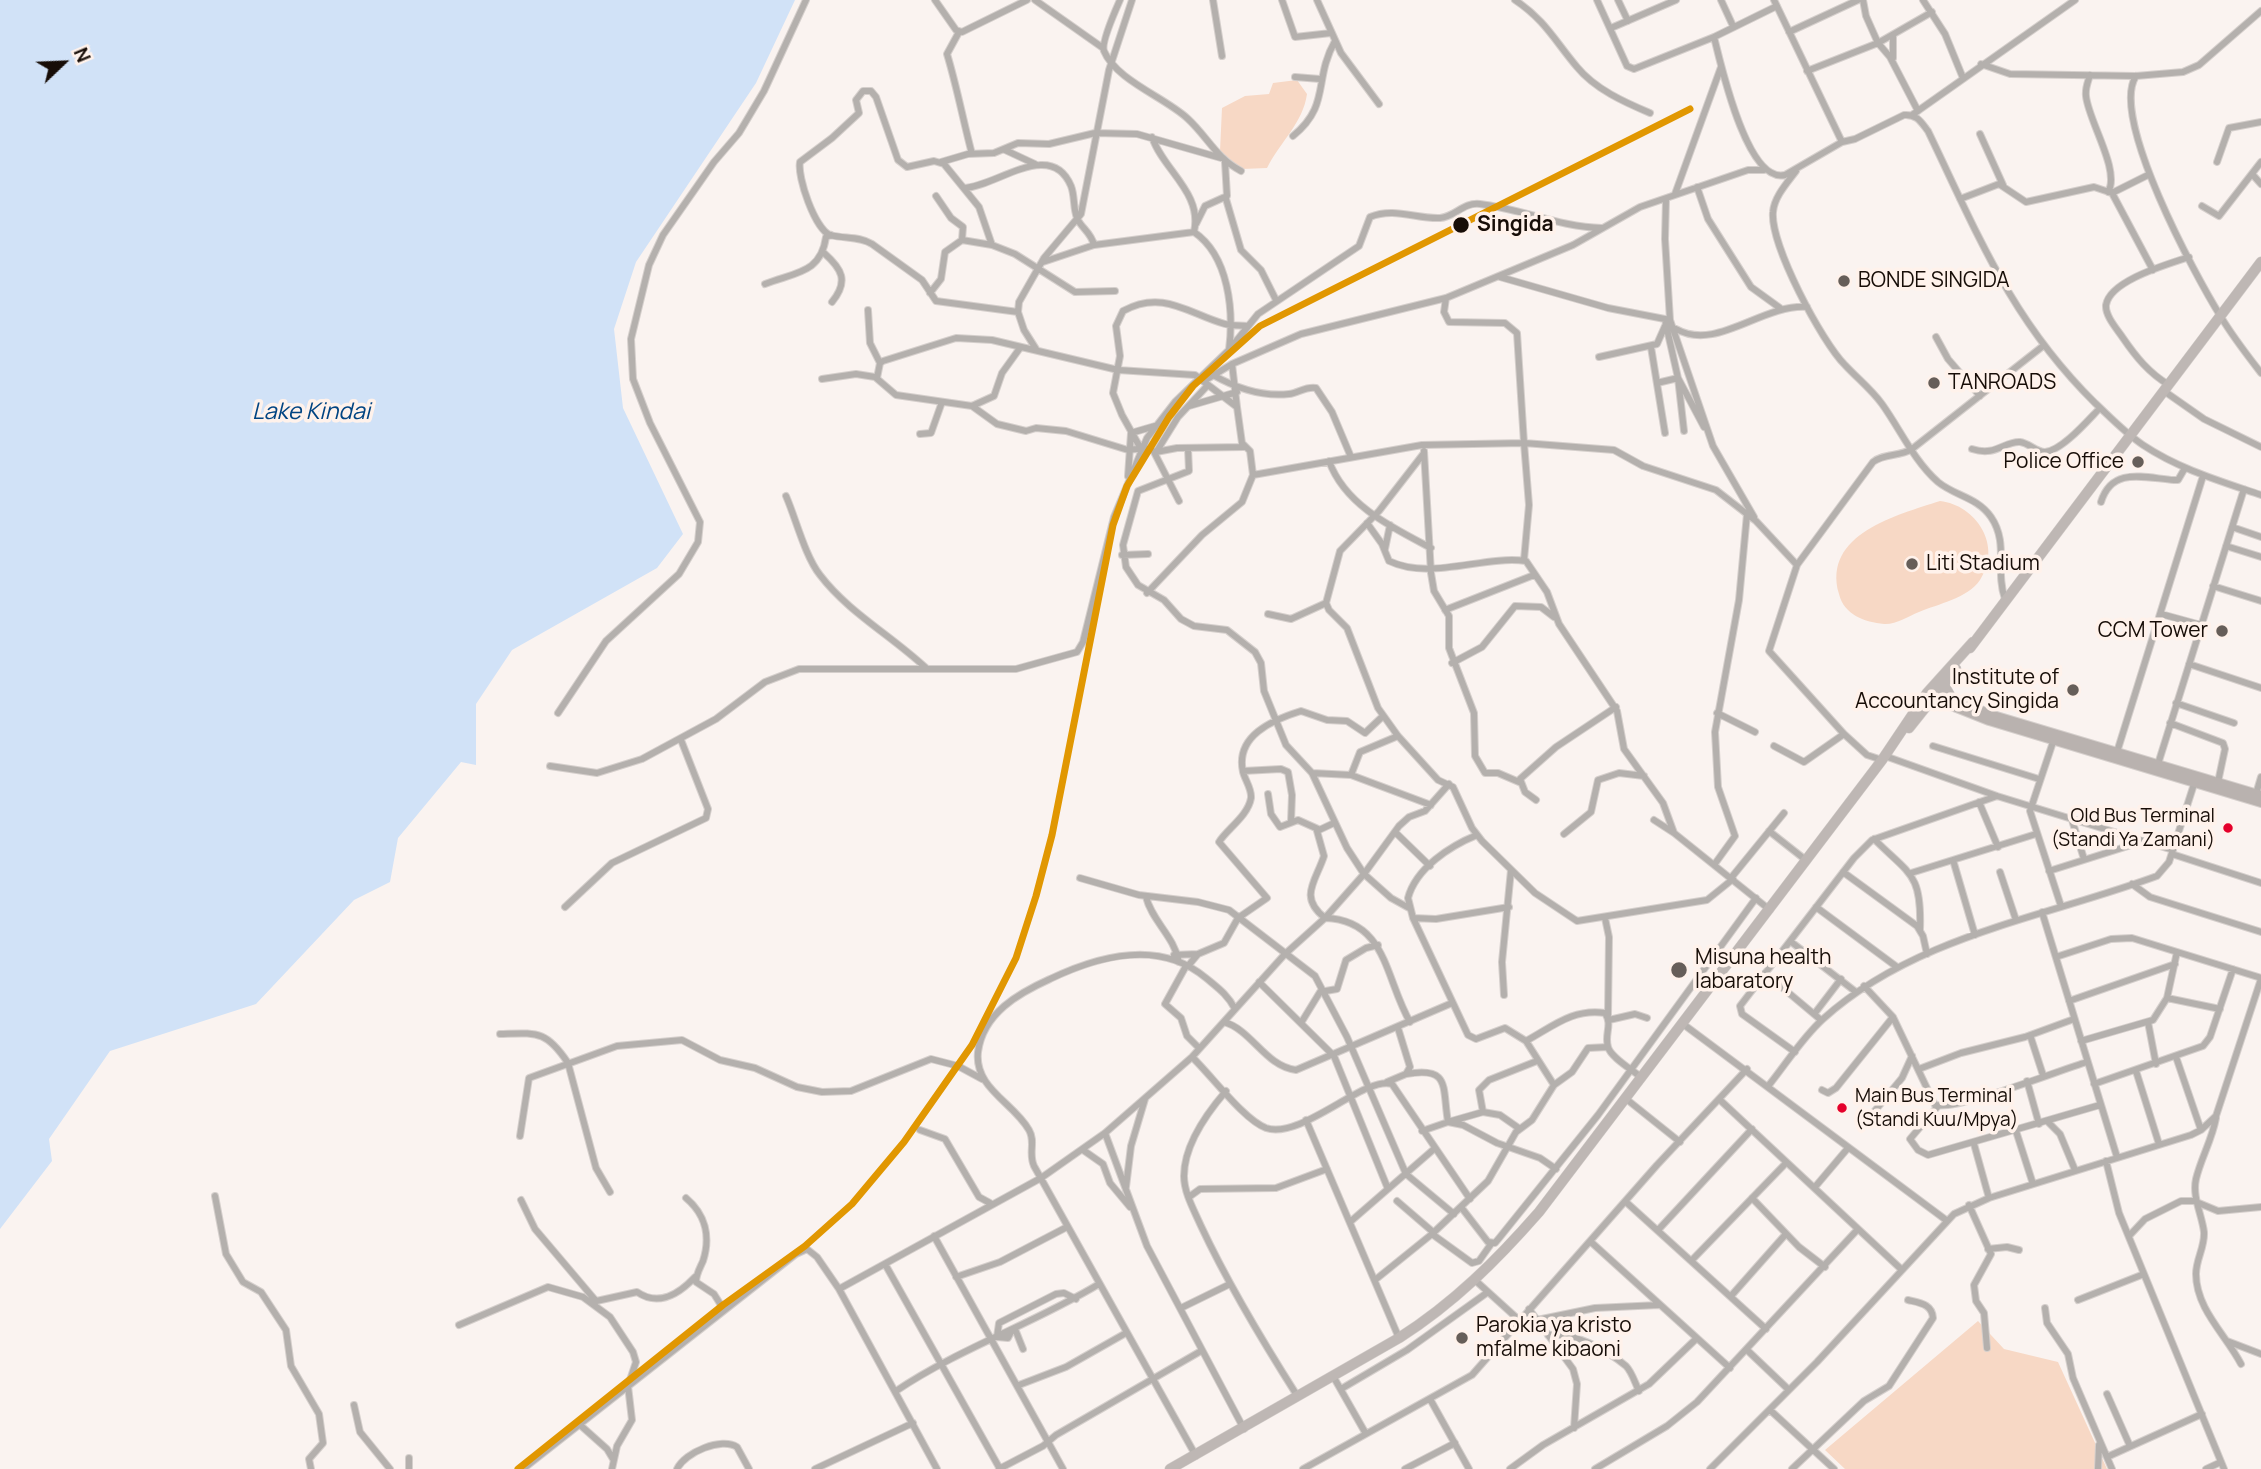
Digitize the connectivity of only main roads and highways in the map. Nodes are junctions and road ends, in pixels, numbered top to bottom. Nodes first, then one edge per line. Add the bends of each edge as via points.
1 (2261, 262) edge
2 (1937, 690) junction
3 (1952, 699) joint
4 (2055, 737) junction
5 (2196, 779) junction
6 (2259, 794) edge
7 (2261, 803) edge
8 (1191, 1462) edge
9 (1170, 1469) edge

1 - 2 highway
2 - 3 highway
2 - 4 main road via 1989,721
2 - 8 highway via 1539,1212 1476,1281 1429,1319
3 - 4 main road
4 - 5 main road
4 - 5 main road via 2158,764
5 - 6 main road
5 - 7 main road
8 - 9 highway

